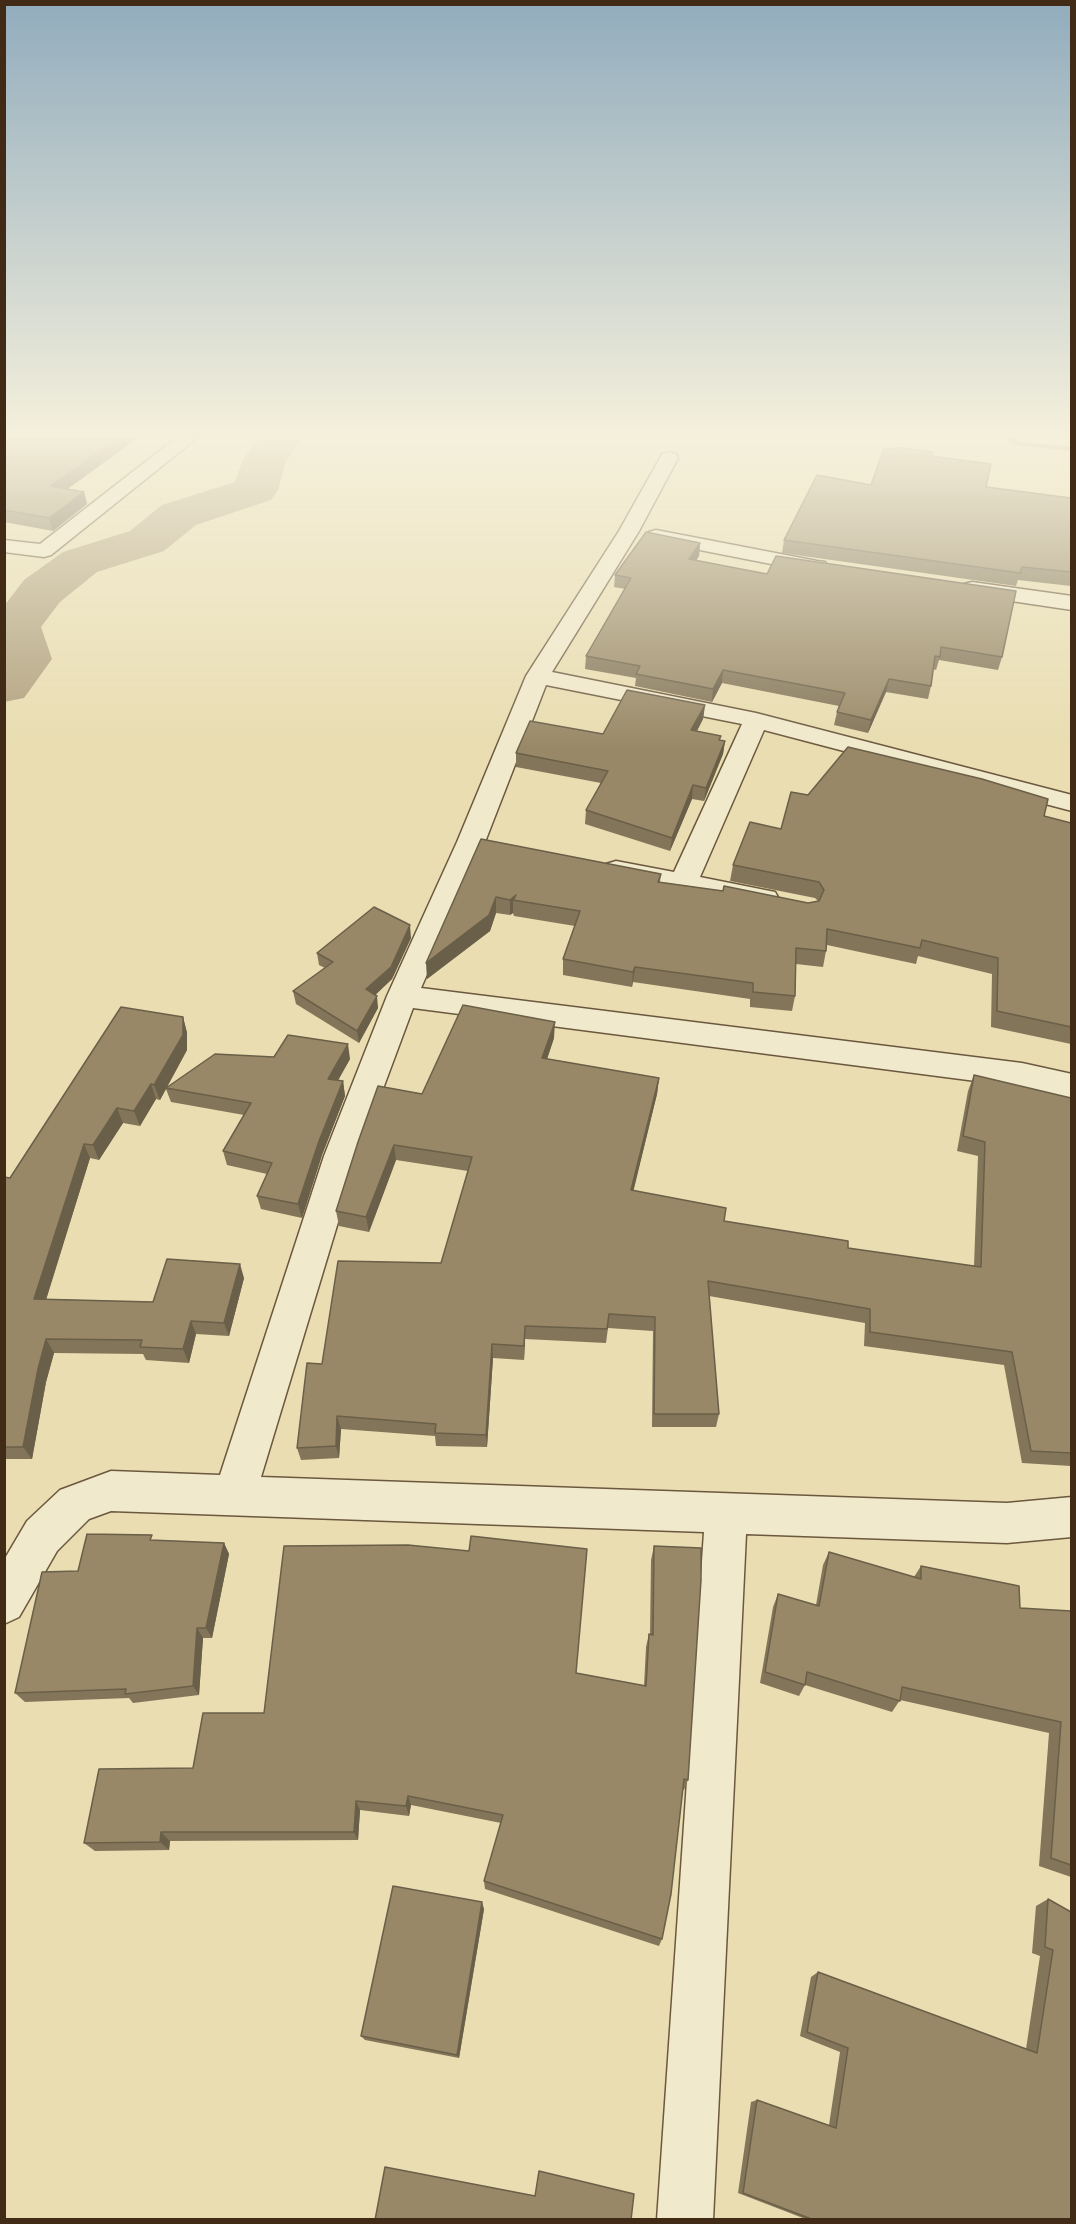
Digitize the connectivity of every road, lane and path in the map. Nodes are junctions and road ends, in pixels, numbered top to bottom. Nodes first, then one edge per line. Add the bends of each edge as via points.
1 (56, 542) edge
2 (622, 542) edge
3 (683, 542) edge
4 (4, 546) edge
5 (842, 570) edge
6 (957, 586) edge
7 (1071, 603) edge
8 (538, 676) junction
9 (756, 720) junction
10 (1071, 803) edge
11 (594, 865) edge
12 (683, 883) junction
13 (794, 905) edge
14 (402, 996) junction
15 (1071, 1086) edge
16 (234, 1497) junction
17 (726, 1513) junction
18 (1071, 1517) edge
19 (4, 1602) edge
20 (685, 2220) edge

1 - 4 street via 44,551
2 - 8 street
3 - 5 street
6 - 7 street
8 - 9 street
8 - 14 street via 482,844
9 - 10 street
9 - 12 street
11 - 12 street
12 - 13 street
14 - 15 street via 1022,1075
14 - 16 street via 341,1156
16 - 17 street
16 - 19 street via 111,1491 75,1504 42,1536
17 - 18 street via 1007,1523
17 - 20 street

